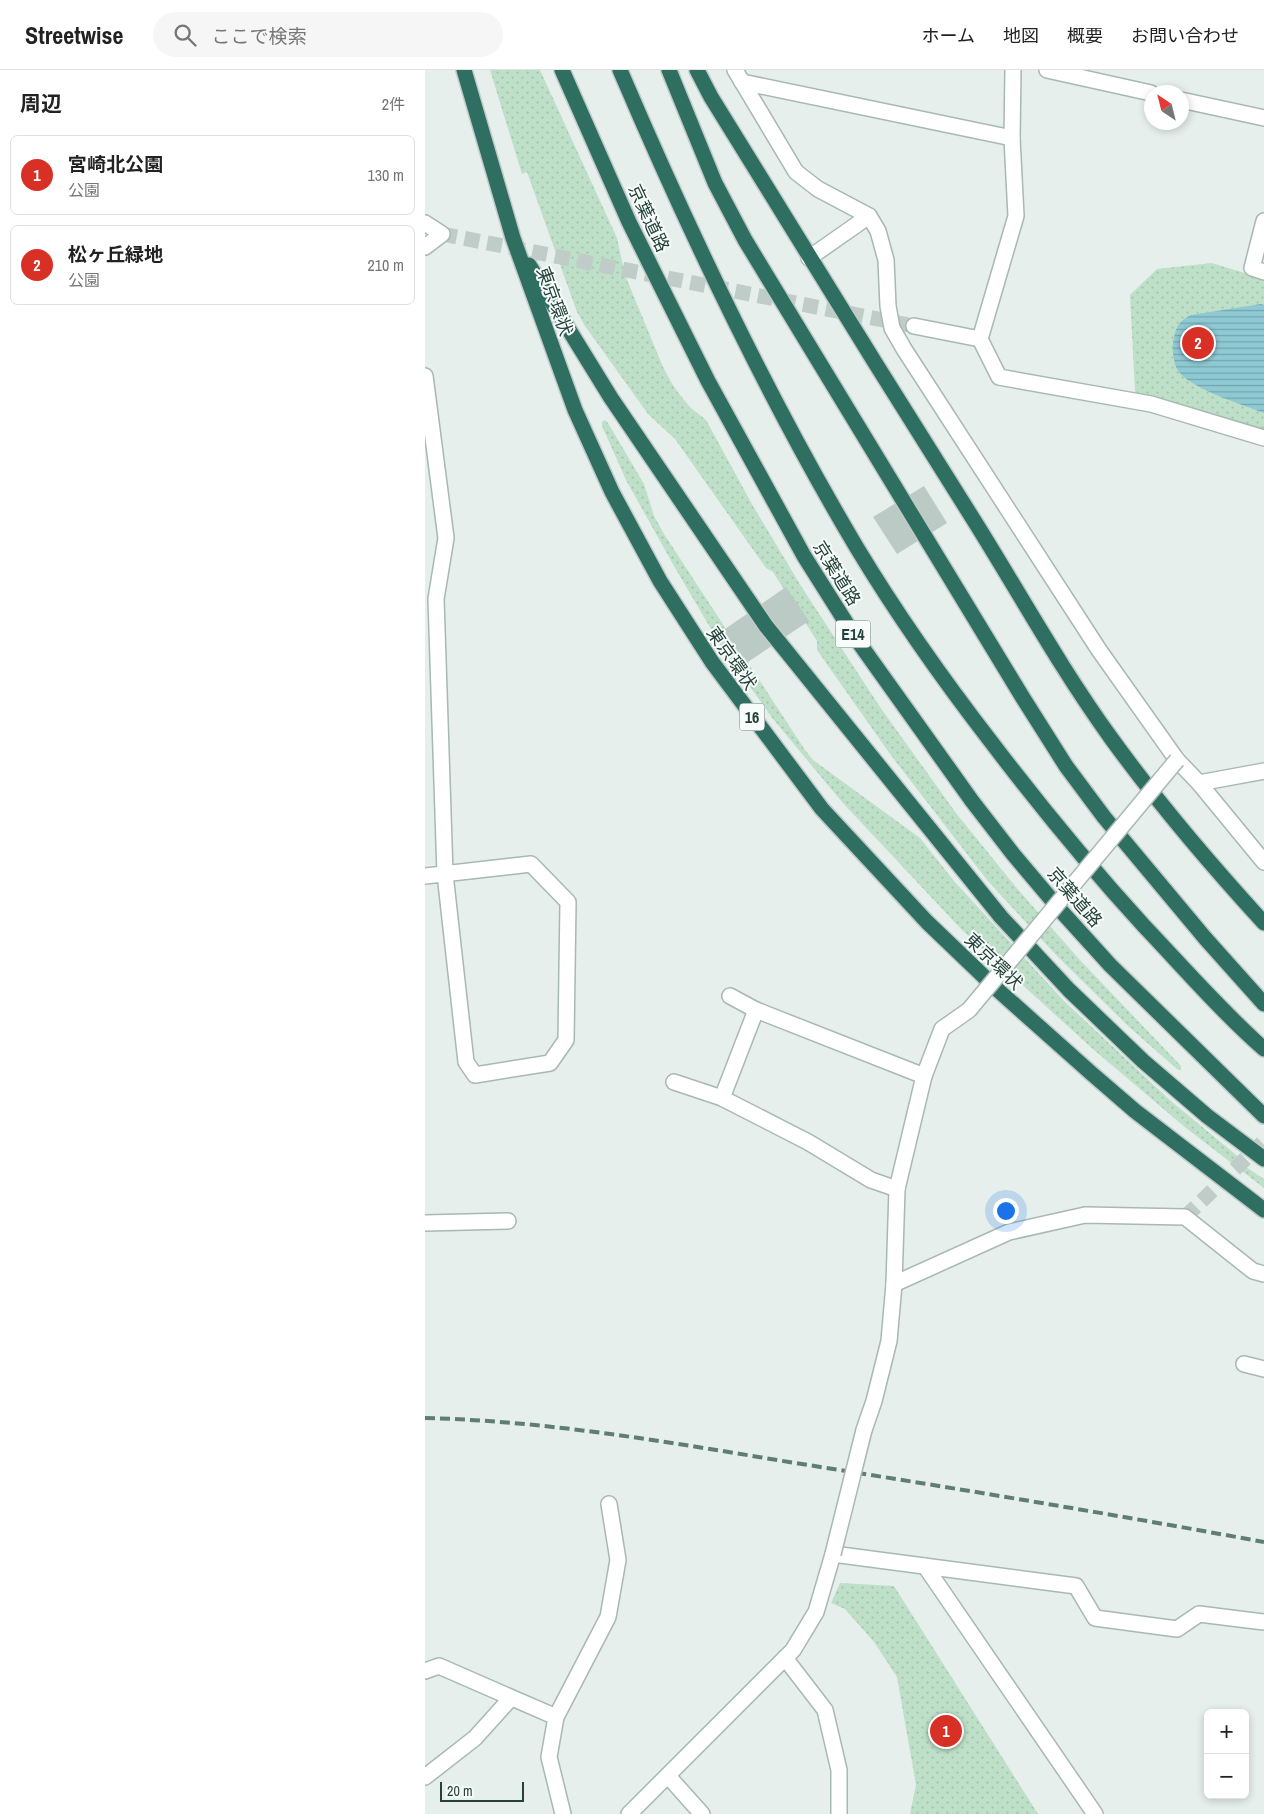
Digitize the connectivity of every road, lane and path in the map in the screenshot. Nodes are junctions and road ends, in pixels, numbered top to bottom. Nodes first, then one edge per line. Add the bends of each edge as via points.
1 (464, 70) edge
2 (562, 70) edge
3 (620, 70) edge
4 (669, 70) edge
5 (697, 70) edge
6 (1013, 70) edge
7 (1047, 70) edge
8 (739, 76) edge
9 (1144, 91) edge
10 (1189, 102) edge
11 (1264, 118) edge
12 (1012, 138) junction
13 (869, 216) junction
14 (1264, 220) edge
15 (425, 223) edge
16 (513, 238) junction
17 (425, 246) edge
18 (809, 258) junction
19 (1264, 272) edge
20 (914, 326) tunnel mouth
21 (980, 339) junction
22 (425, 376) edge
23 (1264, 438) edge
24 (1177, 760) junction
25 (1264, 771) edge
26 (1199, 783) junction
27 (1264, 862) edge
28 (445, 874) junction
29 (425, 876) edge
30 (1264, 923) edge
31 (730, 996) dead end
32 (1264, 1004) edge
33 (756, 1010) junction
34 (1264, 1048) edge
35 (924, 1076) junction
36 (674, 1082) dead end
37 (721, 1098) junction
38 (1264, 1116) edge
39 (1264, 1159) edge
40 (897, 1189) junction
41 (1264, 1210) edge
42 (508, 1221) dead end
43 (425, 1223) edge
44 (1264, 1274) edge
45 (894, 1284) junction
46 (1244, 1364) dead end
47 (1264, 1369) edge
48 (609, 1504) dead end
49 (833, 1554) junction
50 (925, 1566) junction
51 (1264, 1622) edge
52 (785, 1658) junction
53 (425, 1671) edge
54 (511, 1698) junction
55 (556, 1717) junction
56 (668, 1776) junction
57 (425, 1777) edge
58 (563, 1814) edge
59 (629, 1814) edge
60 (702, 1814) edge
61 (839, 1814) edge
62 (1095, 1814) edge

1 - 16 highway, 東京環状 / 16
2 - 38 highway, 京葉道路 / E14 via 629,222 708,382 804,556 857,640 972,801 1061,912 1110,966
3 - 34 highway, 京葉道路 via 746,345 858,549 912,634 1041,808 1097,875 1202,988
4 - 32 highway via 715,183 745,240 1066,766 1104,817
5 - 18 highway
6 - 12 street
7 - 9 street
8 - 12 street
8 - 13 street via 796,172 818,189
10 - 11 street
12 - 21 street via 1016,216
13 - 18 street
13 - 24 street via 878,231 886,260 888,306 893,328 1099,650
14 - 19 street via 1252,268
15 - 17 street via 442,234
16 - 39 highway via 611,398 766,626 995,909 1069,990 1143,1061
16 - 41 highway, 東京環状 / 16 via 575,410 612,492 660,581 728,685 822,809 927,922 1049,1038 1135,1111
18 - 30 highway via 1109,736 1213,867
20 - 21 street
21 - 23 street via 999,377 1151,404
22 - 28 street via 446,538 436,599
24 - 26 street
24 - 35 street, bridge via 969,1010 942,1029
25 - 26 street
26 - 27 street
28 - 28 street via 466,1062 475,1075 550,1063 566,1040 568,902 531,864
28 - 29 street
31 - 33 street
33 - 35 street
33 - 37 street
35 - 40 street
36 - 37 street
37 - 40 street via 808,1142 871,1180
40 - 45 street
42 - 43 street
44 - 45 street via 1253,1271 1185,1217 1085,1215 1009,1232
45 - 49 street, bridge via 889,1341
46 - 47 street
48 - 55 street via 618,1560 608,1617
49 - 50 street
49 - 52 street via 816,1612
50 - 51 street via 1076,1586 1095,1618 1177,1629 1199,1614
50 - 62 street
52 - 56 street
52 - 61 street via 825,1710 839,1770
53 - 54 street via 439,1666
54 - 55 street
54 - 57 street via 475,1738
55 - 58 street via 549,1757
56 - 59 street
56 - 60 street

